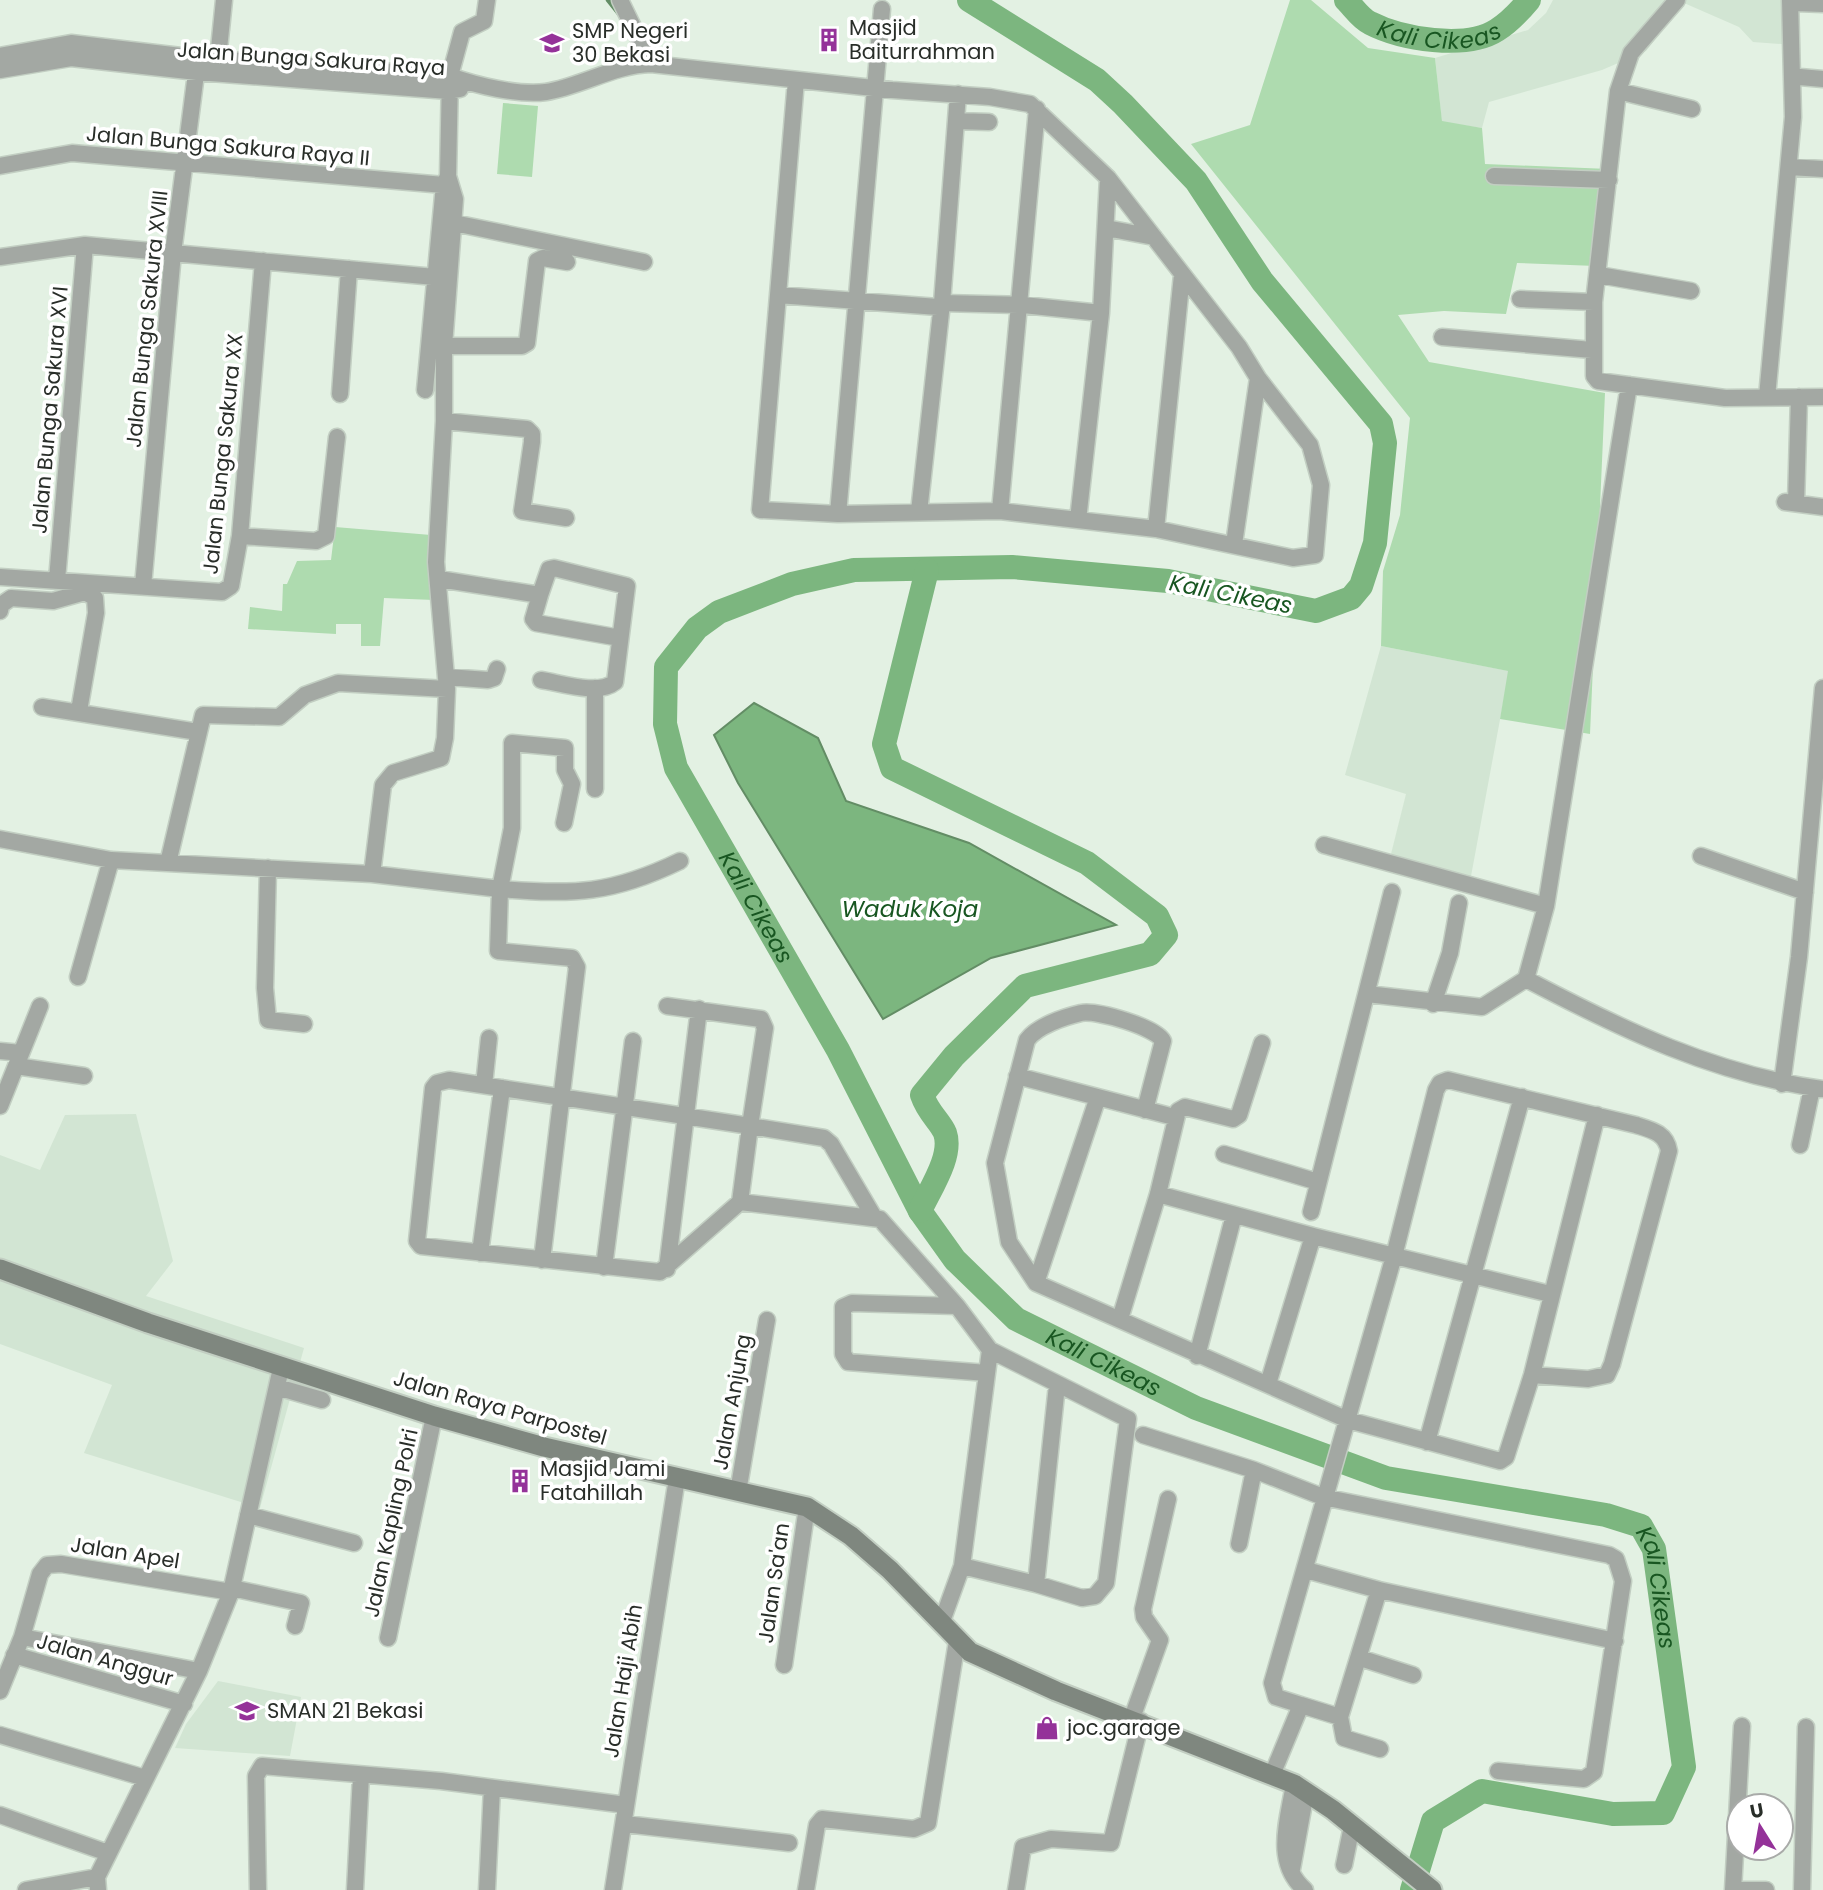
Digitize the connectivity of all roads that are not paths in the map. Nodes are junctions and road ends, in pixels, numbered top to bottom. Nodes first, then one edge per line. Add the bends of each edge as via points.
1 (225, 0) edge
2 (487, 0) edge
3 (620, 0) edge
4 (1677, 0) edge
5 (1793, 2) edge
6 (1823, 4) edge
7 (883, 9) dead end
8 (0, 56) edge
9 (218, 59) junction
10 (651, 64) junction
11 (197, 65) junction
12 (0, 70) edge
13 (1800, 78) dead end
14 (1823, 79) edge
15 (796, 80) junction
16 (450, 84) junction
17 (876, 88) junction
18 (1618, 91) junction
19 (958, 94) junction
20 (1037, 109) junction
21 (1692, 109) dead end
22 (956, 121) junction
23 (989, 122) dead end
24 (184, 164) junction
25 (0, 166) edge
26 (1789, 167) junction
27 (1823, 169) edge
28 (1494, 176) dead end
29 (1108, 178) junction
30 (1609, 180) junction
31 (446, 181) junction
32 (454, 223) junction
33 (1106, 228) junction
34 (1154, 237) junction
35 (85, 245) junction
36 (173, 253) junction
37 (0, 257) edge
38 (263, 261) junction
39 (567, 262) dead end
40 (644, 262) dead end
41 (349, 269) junction
42 (1182, 275) junction
43 (1599, 275) junction
44 (435, 277) junction
45 (1691, 291) dead end
46 (778, 295) junction
47 (1520, 299) dead end
48 (858, 301) junction
49 (1594, 302) junction
50 (942, 303) junction
51 (1019, 305) junction
52 (1101, 313) junction
53 (1442, 337) dead end
54 (444, 346) junction
55 (1592, 350) junction
56 (1258, 378) junction
57 (1629, 385) junction
58 (425, 390) dead end
59 (340, 394) dead end
60 (1767, 397) junction
61 (1799, 397) junction
62 (1823, 397) edge
63 (444, 421) junction
64 (337, 437) dead end
65 (1823, 507) edge
66 (1000, 511) junction
67 (919, 512) junction
68 (838, 514) junction
69 (566, 518) dead end
70 (1078, 520) junction
71 (1156, 529) junction
72 (240, 536) junction
73 (1234, 544) junction
74 (0, 577) edge
75 (439, 579) junction
76 (57, 580) junction
77 (143, 586) junction
78 (540, 595) junction
79 (0, 611) edge
80 (620, 638) junction
81 (498, 669) dead end
82 (541, 680) dead end
83 (447, 683) junction
84 (595, 688) junction
85 (1823, 688) edge
86 (42, 707) dead end
87 (79, 710) junction
88 (198, 732) junction
89 (1820, 750) edge
90 (595, 789) dead end
91 (565, 823) dead end
92 (0, 839) edge
93 (1324, 845) dead end
94 (1701, 856) dead end
95 (111, 860) junction
96 (680, 861) dead end
97 (168, 863) junction
98 (268, 868) junction
99 (372, 874) junction
100 (500, 888) junction
101 (1392, 892) dead end
102 (1805, 892) junction
103 (1459, 903) dead end
104 (1546, 906) junction
105 (78, 977) dead end
106 (1526, 979) junction
107 (1367, 994) junction
108 (1433, 1004) junction
109 (40, 1006) dead end
110 (667, 1006) dead end
111 (699, 1009) junction
112 (304, 1024) dead end
113 (489, 1038) dead end
114 (633, 1041) dead end
115 (1262, 1043) dead end
116 (0, 1051) edge
117 (19, 1060) junction
118 (84, 1076) dead end
119 (1017, 1076) junction
120 (1782, 1084) junction
121 (484, 1085) junction
122 (502, 1088) junction
123 (1817, 1089) edge
124 (563, 1096) junction
125 (1097, 1097) junction
126 (1522, 1097) junction
127 (623, 1105) junction
128 (0, 1106) edge
129 (1145, 1110) junction
130 (687, 1114) junction
131 (1597, 1115) junction
132 (1174, 1117) junction
133 (750, 1126) junction
134 (1800, 1145) dead end
135 (1224, 1154) dead end
136 (1318, 1182) junction
137 (1158, 1194) junction
138 (740, 1202) junction
139 (1311, 1212) dead end
140 (1234, 1215) junction
141 (874, 1217) junction
142 (1313, 1236) junction
143 (480, 1253) junction
144 (1394, 1256) junction
145 (542, 1260) junction
146 (604, 1266) junction
147 (0, 1269) edge
148 (667, 1269) junction
149 (1474, 1275) junction
150 (1036, 1283) junction
151 (1550, 1294) junction
152 (957, 1306) junction
153 (767, 1320) dead end
154 (1120, 1320) junction
155 (990, 1350) junction
156 (1197, 1356) junction
157 (987, 1373) junction
158 (1532, 1375) junction
159 (279, 1377) junction
160 (1268, 1384) junction
161 (1057, 1385) junction
162 (322, 1400) dead end
163 (434, 1416) junction
164 (1345, 1427) junction
165 (1143, 1435) dead end
166 (1427, 1442) junction
167 (1254, 1470) junction
168 (677, 1478) junction
169 (1325, 1489) junction
170 (738, 1492) junction
171 (1168, 1499) dead end
172 (807, 1507) junction
173 (248, 1515) junction
174 (354, 1542) dead end
175 (1239, 1545) dead end
176 (962, 1566) junction
177 (1306, 1570) junction
178 (1036, 1584) junction
179 (232, 1590) junction
180 (1380, 1590) junction
181 (941, 1624) junction
182 (295, 1626) dead end
183 (22, 1637) junction
184 (388, 1638) dead end
185 (957, 1641) junction
186 (1615, 1641) junction
187 (1360, 1658) junction
188 (8, 1662) edge
189 (784, 1665) dead end
190 (200, 1671) junction
191 (1413, 1675) dead end
192 (0, 1691) edge
193 (184, 1704) junction
194 (1301, 1704) junction
195 (1340, 1717) junction
196 (1136, 1720) junction
197 (1742, 1726) dead end
198 (1806, 1727) dead end
199 (0, 1735) edge
200 (1380, 1749) dead end
201 (1498, 1770) dead end
202 (361, 1775) junction
203 (1272, 1775) junction
204 (145, 1778) junction
205 (492, 1788) junction
206 (1300, 1788) junction
207 (626, 1805) junction
208 (0, 1815) edge
209 (625, 1824) junction
210 (1359, 1832) junction
211 (789, 1843) dead end
212 (108, 1853) junction
213 (1344, 1865) dead end
214 (97, 1883) edge
215 (1427, 1886) edge
216 (26, 1890) edge
217 (258, 1890) edge
218 (355, 1890) edge
219 (487, 1890) edge
220 (612, 1890) edge
221 (806, 1890) edge
222 (1016, 1890) edge
223 (1305, 1890) edge
224 (1734, 1890) edge
225 (1766, 1890) edge
226 (1802, 1890) edge

1 - 9 street
2 - 16 street via 484,21 462,32
3 - 10 street
4 - 18 street via 1631,53
5 - 6 street
5 - 26 street
7 - 17 street
8 - 11 street, Jalan Bunga Sakura Raya via 71,43
9 - 11 street, Jalan Bunga Sakura Raya
9 - 16 street, Jalan Bunga Sakura Raya
10 - 15 street, Jalan Bunga Sakura Raya
10 - 16 street, Jalan Bunga Sakura Raya via 635,64 545,92
11 - 12 street, Jalan Bunga Sakura Raya via 71,58
11 - 16 street, Jalan Bunga Sakura Raya
11 - 24 street, Jalan Bunga Sakura XVIII
13 - 14 street
15 - 17 street, Jalan Bunga Sakura Raya
15 - 46 street
16 - 31 street
17 - 19 street, Jalan Bunga Sakura Raya
17 - 48 street
18 - 21 street
18 - 30 street
19 - 20 street, Jalan Bunga Sakura Raya via 1022,101
19 - 22 street
20 - 29 street
20 - 51 street
22 - 23 street
22 - 50 street
24 - 25 street, Jalan Bunga Sakura Raya II via 72,153
24 - 31 street, Jalan Bunga Sakura Raya II
24 - 36 street, Jalan Bunga Sakura XVIII
26 - 27 street
26 - 60 street
28 - 30 street
29 - 33 street
29 - 34 street
30 - 43 street
31 - 32 street via 455,199
31 - 44 street
32 - 40 street
32 - 54 street
33 - 34 street
33 - 52 street
34 - 42 street
35 - 36 street
35 - 37 street
35 - 76 street, Jalan Bunga Sakura XVI
36 - 38 street
36 - 77 street, Jalan Bunga Sakura XVIII
38 - 41 street
38 - 72 street, Jalan Bunga Sakura XX
39 - 54 street via 537,261 527,343
41 - 44 street
41 - 59 street
42 - 56 street
42 - 71 street
43 - 45 street
43 - 49 street
44 - 58 street
46 - 48 street
46 - 68 street via 758,506 763,511
47 - 49 street
48 - 50 street via 938,307
48 - 68 street
49 - 55 street
50 - 51 street
50 - 67 street
51 - 52 street
51 - 66 street
52 - 70 street
53 - 55 street
54 - 63 street
55 - 57 street via 1595,378
56 - 73 street
56 - 73 street via 1317,460 1321,485 1318,549 1310,558 1293,558
57 - 60 street via 1726,398
57 - 104 street
60 - 61 street
61 - 62 street
61 - 65 street via 1791,503
63 - 69 street via 527,429 532,442 522,511
63 - 75 street via 436,562
64 - 72 street via 326,536 316,541
66 - 67 street
66 - 70 street
67 - 68 street
70 - 71 street
71 - 73 street
72 - 77 street, Jalan Bunga Sakura XX via 235,577 222,592
74 - 76 street, Jalan Bunga Sakura XX
75 - 78 street
75 - 83 street
76 - 77 street, Jalan Bunga Sakura XX
78 - 80 street via 533,619 536,623
78 - 80 street via 549,569 554,568 624,584 628,589
79 - 87 street via 11,598 53,601 85,592 95,598
80 - 84 street via 615,682
81 - 83 street via 488,680
82 - 84 street
83 - 88 street via 338,683 305,695 279,717 203,715
83 - 99 street via 441,758 393,773 383,785
84 - 90 street
85 - 89 street
86 - 87 street
87 - 88 street
88 - 97 street
89 - 102 street
91 - 100 street via 572,784 565,770 565,748 513,743 512,828
92 - 95 street
93 - 104 street
94 - 102 street
95 - 97 street
95 - 105 street
96 - 100 street via 639,881 595,891
97 - 98 street
98 - 99 street
98 - 112 street via 268,1020
99 - 100 street
100 - 124 street via 498,951 572,958 577,967
101 - 107 street
102 - 120 street
103 - 108 street via 1450,953
104 - 106 street
106 - 108 street via 1487,1007
106 - 120 street via 1652,1042
107 - 108 street
107 - 136 street
109 - 117 street
110 - 111 street
111 - 130 street
111 - 133 street via 755,1016 763,1022
113 - 121 street
114 - 127 street
115 - 132 street via 1239,1115 1233,1119 1185,1107
116 - 117 street
117 - 118 street
117 - 128 street
119 - 125 street
119 - 129 street via 1032,1032 1082,1013 1153,1029 1163,1041
119 - 150 street via 995,1163 1009,1242
120 - 123 street
121 - 122 street
121 - 143 street via 449,1080 433,1088 417,1234 421,1246
122 - 124 street
122 - 143 street
123 - 134 street
124 - 127 street
124 - 145 street
125 - 129 street
125 - 150 street
126 - 131 street
126 - 144 street via 1448,1080 1440,1083
126 - 149 street
127 - 130 street
127 - 146 street
129 - 132 street
130 - 133 street
130 - 148 street
131 - 151 street
131 - 158 street via 1659,1133 1667,1141 1668,1151 1606,1375 1588,1379
132 - 137 street
133 - 138 street
133 - 141 street via 824,1138
135 - 136 street
136 - 139 street
137 - 140 street
137 - 154 street
138 - 141 street
138 - 148 street
140 - 142 street
140 - 156 street
141 - 152 street
142 - 144 street
142 - 160 street
143 - 145 street
144 - 149 street
144 - 164 street
145 - 146 street
146 - 148 street
147 - 159 main road, Jalan Raya Parpostel
149 - 151 street
149 - 166 street
150 - 154 street
151 - 158 street
152 - 155 street
152 - 157 street via 852,1303 843,1307 842,1354 848,1362
153 - 170 street, Jalan Anjung
154 - 156 street
155 - 157 street
155 - 161 street
156 - 160 street
157 - 176 street
158 - 166 street via 1506,1457 1500,1461
159 - 162 street
159 - 163 main road, Jalan Raya Parpostel
159 - 173 street
160 - 164 street
161 - 178 street
161 - 178 street via 1128,1419 1105,1583 1095,1596 1083,1598
163 - 168 main road, Jalan Raya Parpostel
163 - 184 street, Jalan Kapling Polri
164 - 166 street
164 - 169 street
165 - 167 street
167 - 169 street
167 - 175 street
168 - 170 main road, Jalan Raya Parpostel
168 - 207 street, Jalan Haji Abih
169 - 177 street
169 - 186 street via 1609,1555 1621,1568 1623,1581
170 - 172 main road, Jalan Raya Parpostel
171 - 196 street via 1143,1609 1160,1640
172 - 181 main road, Jalan Raya Parpostel via 851,1536 890,1570
172 - 189 street, Jalan Sa'an
173 - 174 street
173 - 179 street
176 - 178 street
176 - 181 street
177 - 180 street
177 - 194 street via 1271,1688 1276,1697
179 - 182 street via 301,1603
179 - 183 street, Jalan Apel via 47,1565 40,1574
179 - 190 street
180 - 186 street
180 - 187 street
181 - 185 main road, Jalan Raya Parpostel
183 - 188 street
183 - 190 street
185 - 196 main road, Jalan Raya Parpostel via 970,1652 1056,1691
185 - 221 street via 928,1823 914,1829 822,1819 817,1825
186 - 201 street via 1591,1776
187 - 191 street
187 - 195 street
188 - 192 street
188 - 193 street, Jalan Anggur
190 - 193 street
193 - 204 street
194 - 195 street
194 - 203 street
195 - 200 street via 1344,1738
196 - 203 main road, Jalan Raya Parpostel
196 - 222 street via 1111,1843 1051,1839 1023,1847
197 - 224 street
198 - 226 street
199 - 204 street
202 - 205 street
202 - 217 street via 262,1766 256,1776
202 - 218 street
203 - 206 main road, Jalan Raya Parpostel
204 - 212 street
205 - 207 street
205 - 219 street
206 - 210 main road, Jalan Raya Parpostel
206 - 223 street via 1290,1875
207 - 209 street, Jalan Haji Abih
208 - 212 street
209 - 211 street
209 - 220 street, Jalan Haji Abih
210 - 213 street
210 - 215 main road, Jalan Raya Parpostel
212 - 214 street
214 - 216 street
224 - 225 street

